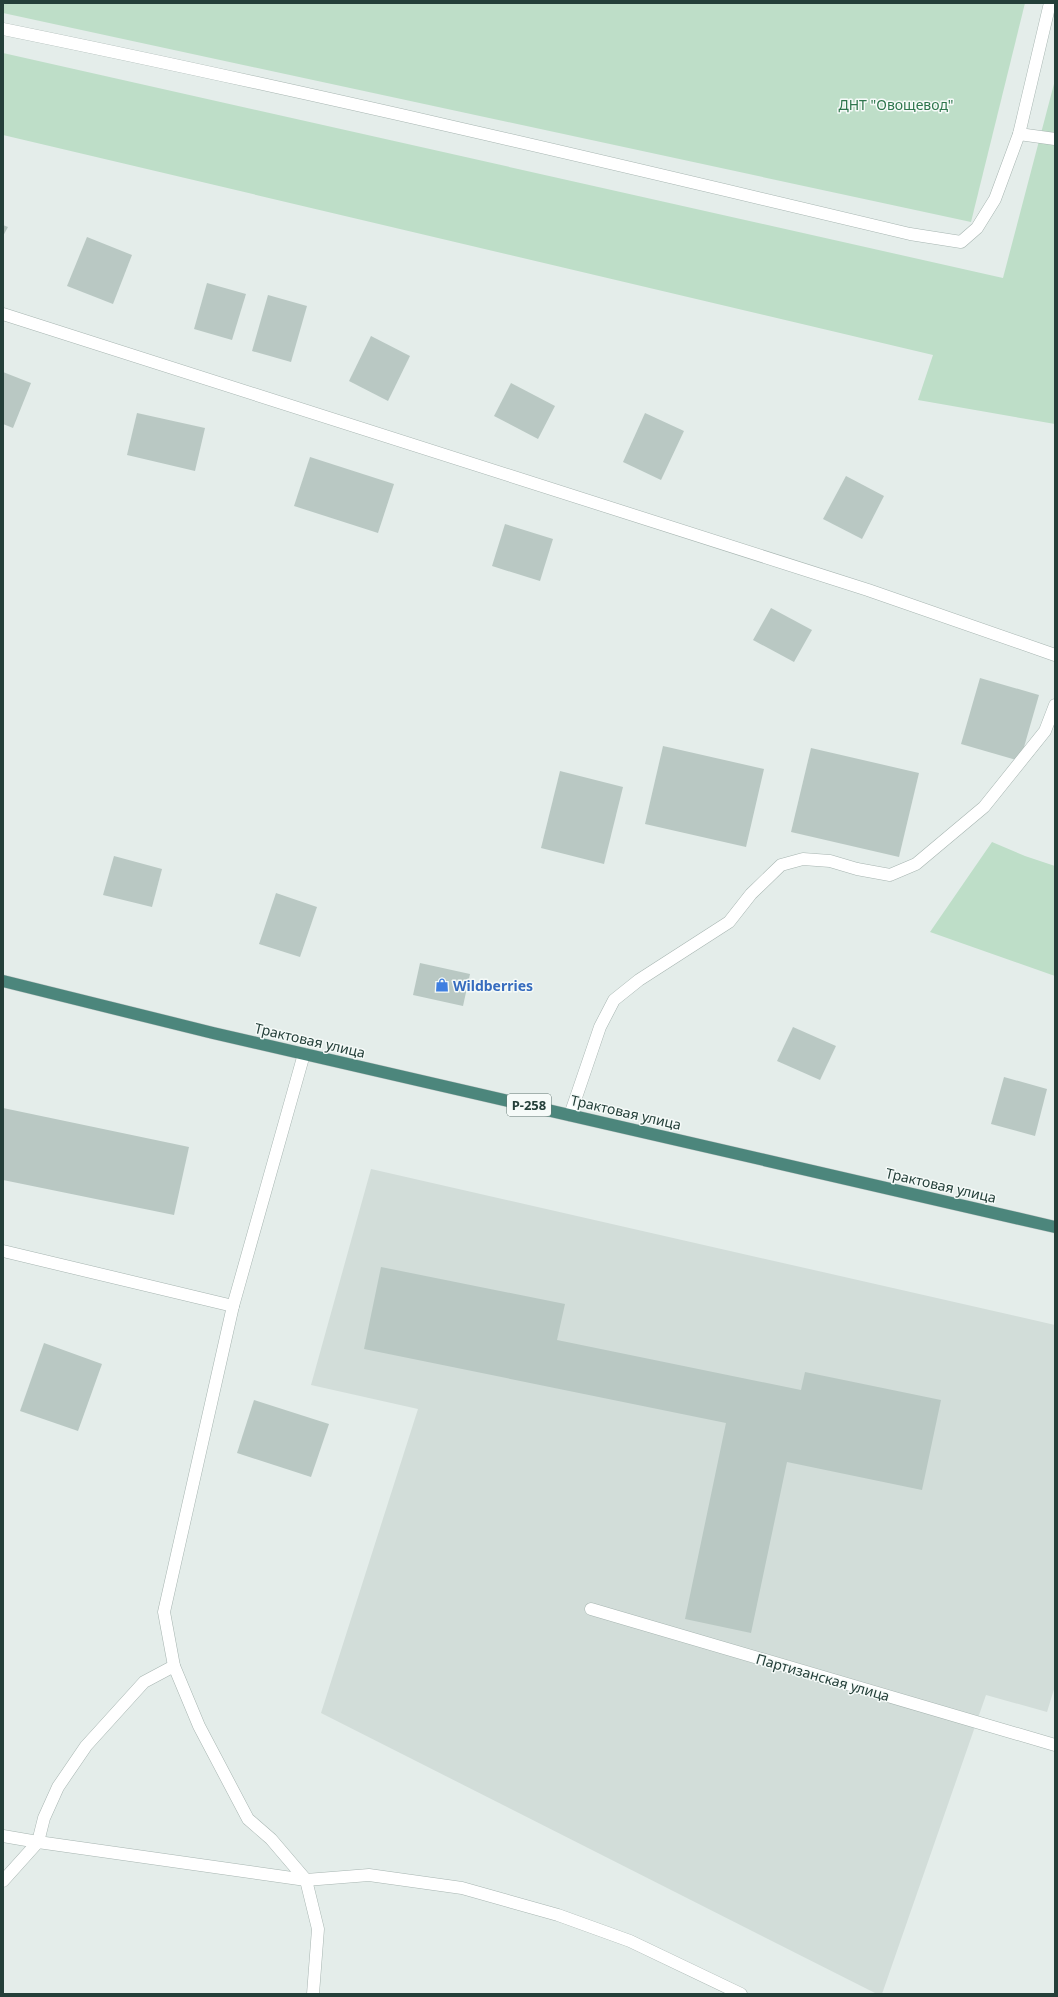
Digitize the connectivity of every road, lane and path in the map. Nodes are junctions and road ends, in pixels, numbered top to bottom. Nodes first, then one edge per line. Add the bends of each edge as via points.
1 (1050, 3) edge
2 (3, 29) edge
3 (1019, 134) junction
4 (1055, 139) edge
5 (3, 314) edge
6 (1055, 655) edge
7 (1055, 705) edge
8 (3, 981) edge
9 (304, 1054) junction
10 (570, 1115) junction
11 (1055, 1227) edge
12 (3, 1251) edge
13 (233, 1306) junction
14 (591, 1609) dead end
15 (174, 1666) junction
16 (1055, 1745) edge
17 (3, 1836) edge
18 (38, 1842) junction
19 (306, 1880) junction
20 (3, 1881) edge
21 (313, 1994) edge
22 (741, 1994) edge

1 - 3 street
2 - 3 street via 556,149 910,234 961,242 977,228 995,199
3 - 4 street
5 - 6 street via 868,590
7 - 10 street via 1045,731 984,808 916,864 890,875 830,861 803,859 781,865 751,894 729,922 639,980 614,1000 600,1026
8 - 9 highway, Трактовая улица / Р-258
9 - 10 highway, Трактовая улица / Р-258
9 - 13 street
10 - 11 highway, Трактовая улица / Р-258
12 - 13 street
13 - 15 street via 164,1612
14 - 16 street, Партизанская улица
15 - 18 street via 144,1682 86,1746 58,1787 44,1818
15 - 19 street via 199,1726 248,1819 271,1839
17 - 18 street
18 - 19 street
18 - 20 street
19 - 21 street via 318,1929
19 - 22 street via 369,1875 462,1888 558,1915 630,1941

